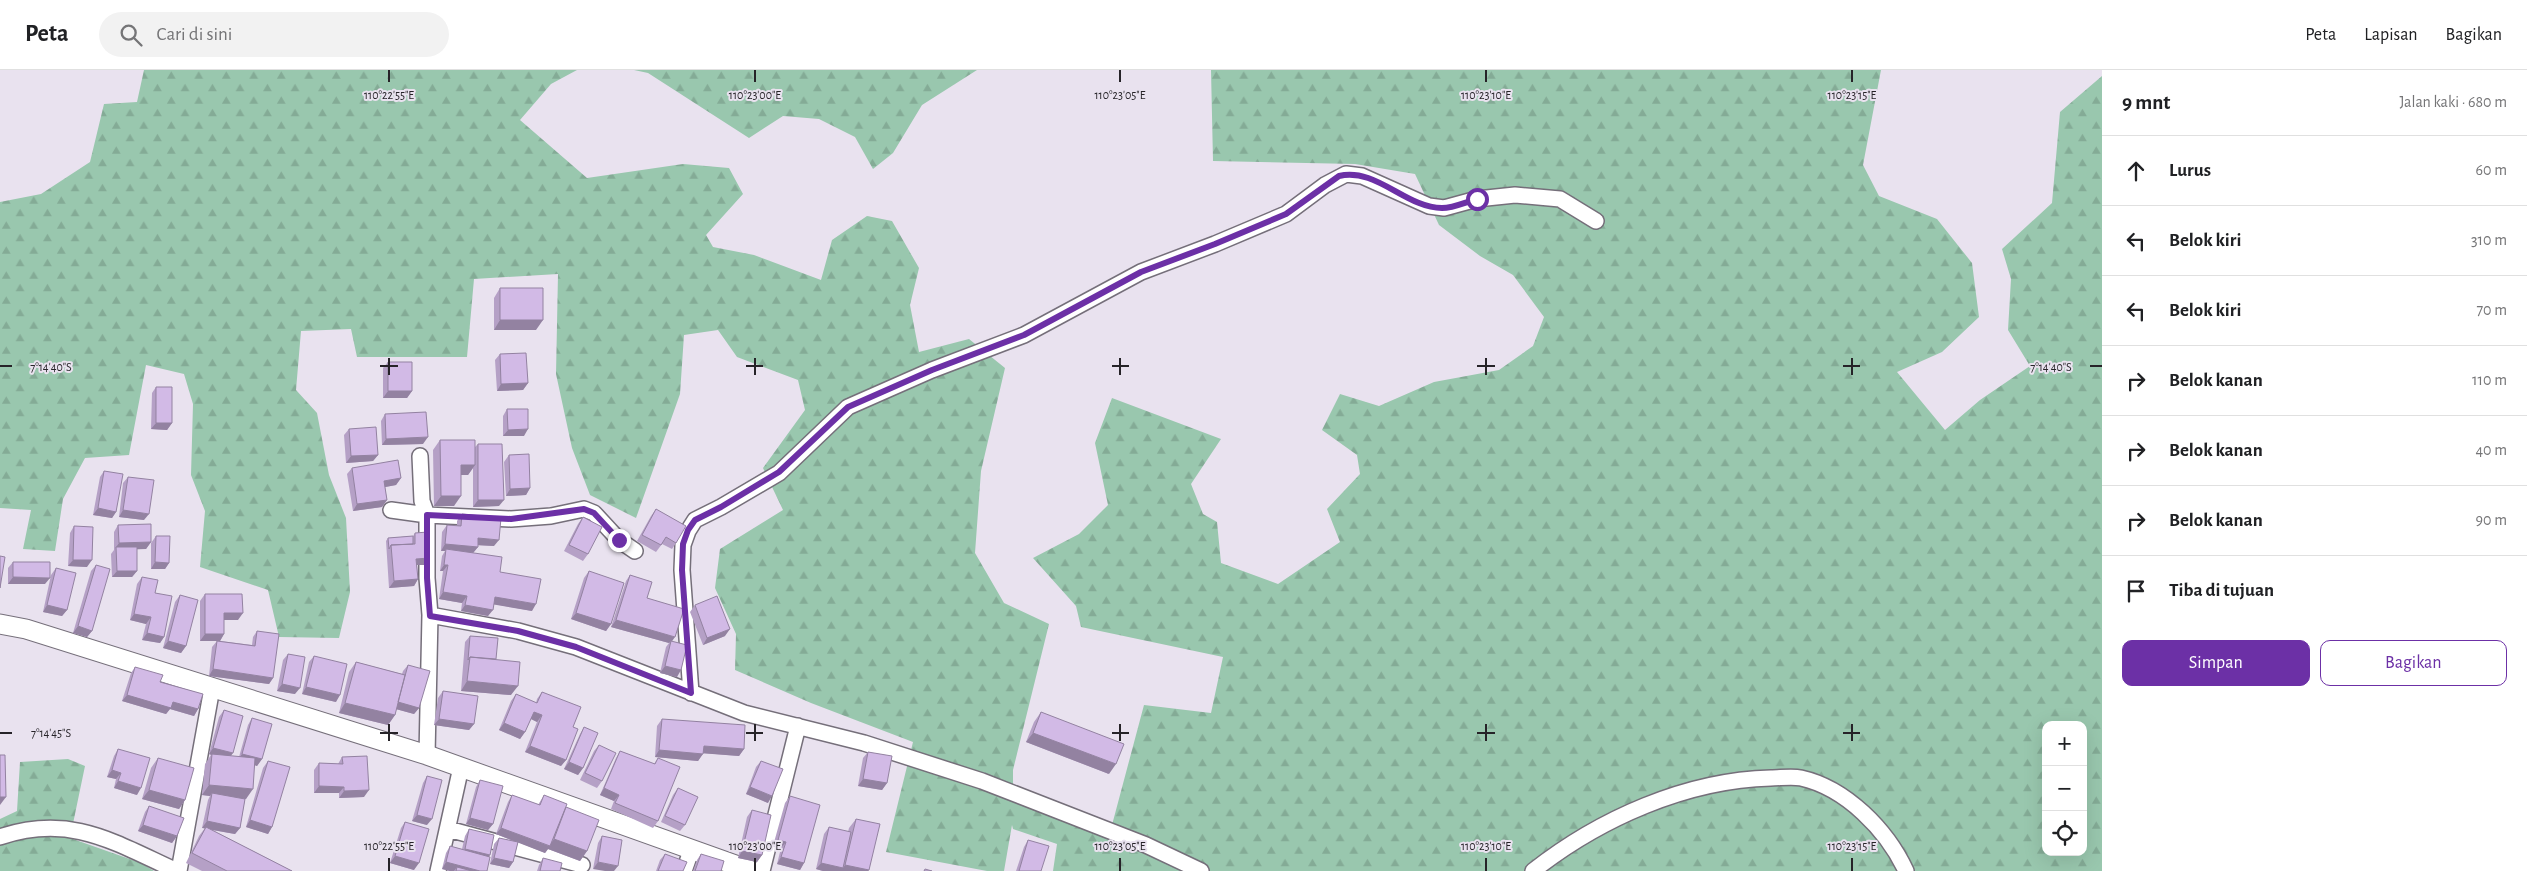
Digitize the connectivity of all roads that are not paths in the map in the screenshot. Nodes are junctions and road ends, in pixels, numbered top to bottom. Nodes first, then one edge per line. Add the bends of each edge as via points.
1 (1596, 221) dead end
2 (420, 456) dead end
3 (391, 510) dead end
4 (427, 515) junction
5 (635, 551) dead end
6 (430, 616) junction
7 (0, 624) edge
8 (212, 688) junction
9 (691, 693) junction
10 (798, 726) junction
11 (427, 755) junction
12 (461, 767) junction
13 (448, 828) junction
14 (0, 837) edge
15 (691, 851) junction
16 (582, 865) dead end
17 (178, 871) edge
18 (438, 871) edge
19 (684, 871) edge
20 (752, 871) edge
21 (762, 871) edge
22 (1201, 871) edge
23 (1534, 871) edge
24 (1906, 871) edge

1 - 9 street via 1560,199 1551,198 1515,195 1477,199 1444,208 1429,206 1362,176 1346,174 1324,185 1286,214 1141,272 1024,335 848,407 779,472 695,520 688,530 683,544 682,570
2 - 4 street via 422,501
3 - 4 street
4 - 5 street via 511,519 584,509 594,513 619,540
4 - 6 street
6 - 9 street via 518,631 576,647
6 - 11 street
7 - 8 street
8 - 11 street
8 - 17 street
9 - 10 street via 744,713
10 - 21 street
10 - 22 street via 982,780 1146,845
11 - 12 street
12 - 13 street
12 - 15 street
13 - 16 street
13 - 18 street
14 - 17 street via 49,827 102,836
15 - 19 street
15 - 20 street
23 - 24 street via 1553,855 1598,828 1644,806 1700,788 1746,779 1799,778 1825,786 1848,801 1882,833 1898,853

